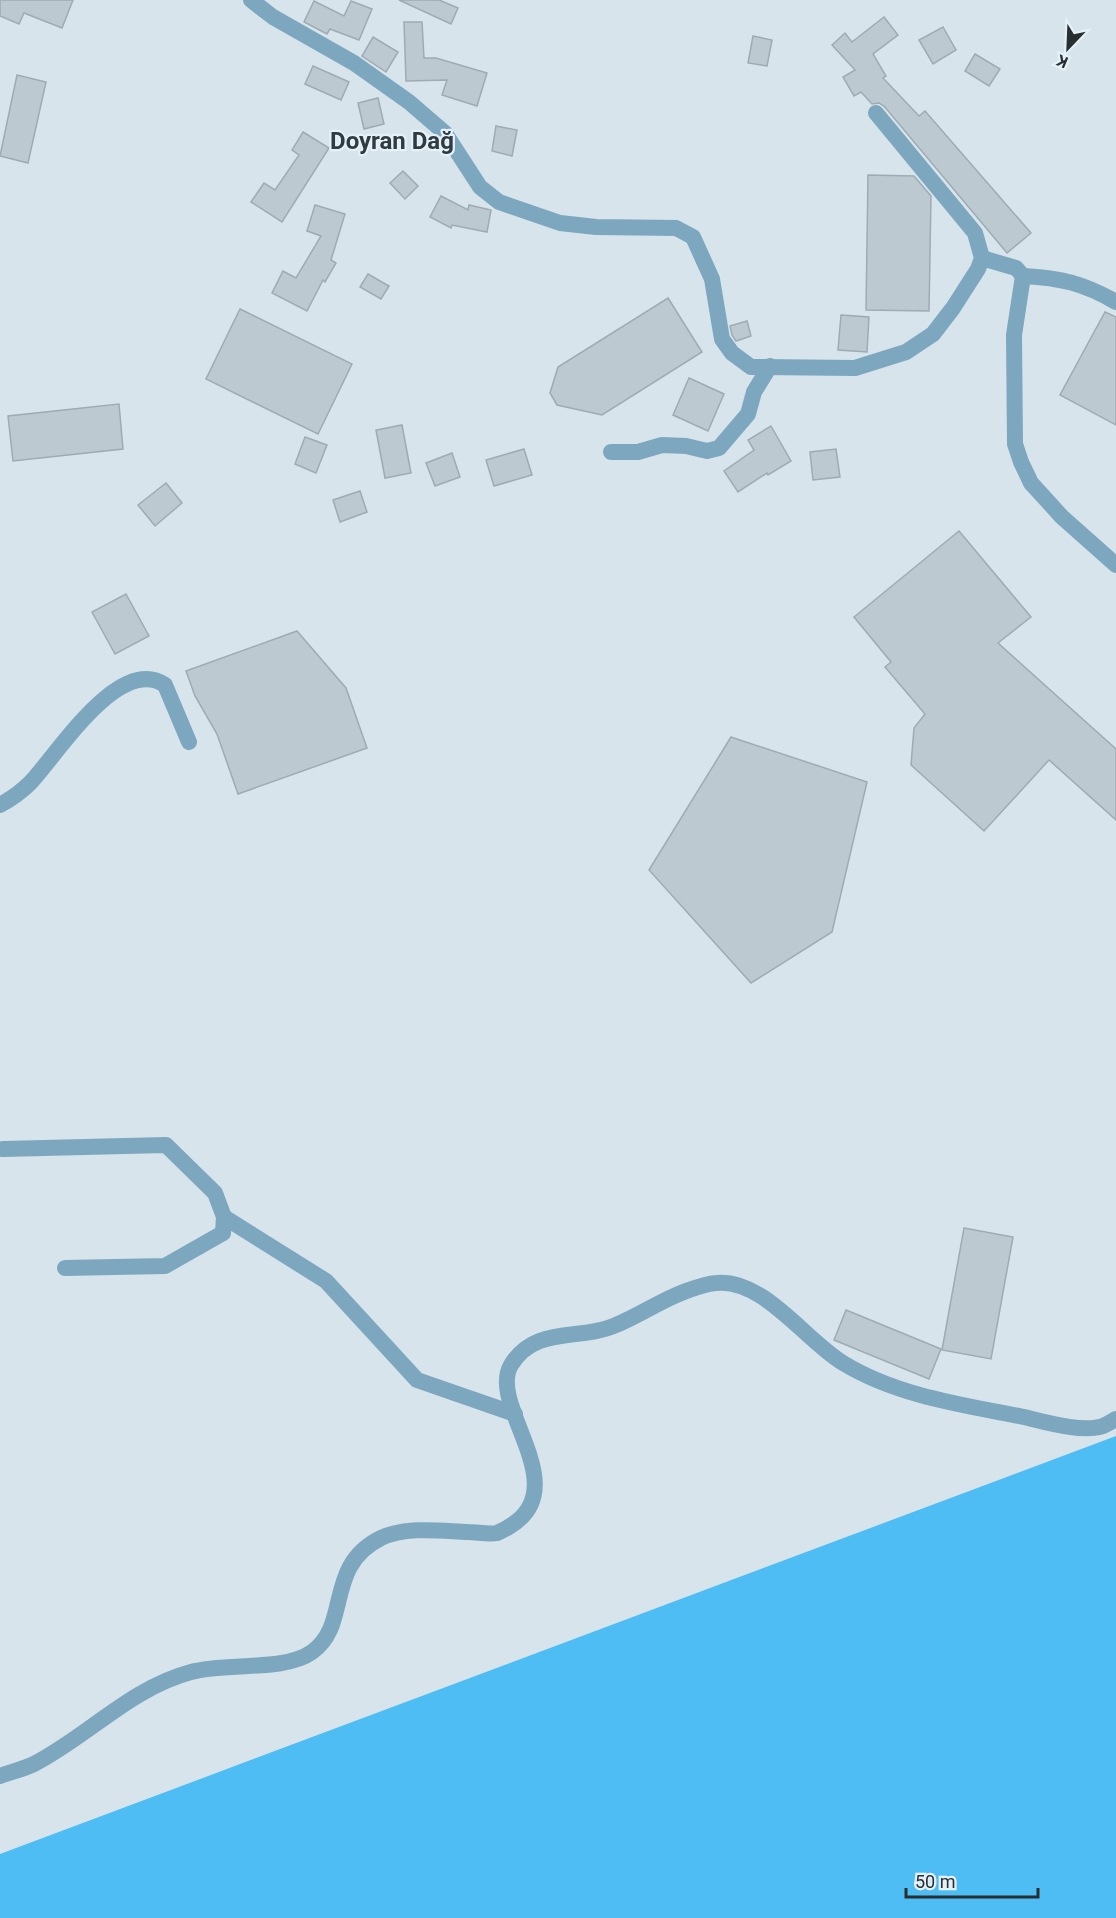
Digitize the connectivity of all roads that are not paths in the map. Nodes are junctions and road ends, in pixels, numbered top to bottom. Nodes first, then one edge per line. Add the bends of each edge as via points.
1 (251, 0) edge
2 (876, 113) dead end
3 (982, 258) junction
4 (1023, 276) junction
5 (1116, 302) edge
6 (770, 366) junction
7 (611, 452) dead end
8 (1116, 565) edge
9 (189, 742) dead end
10 (0, 805) edge
11 (3, 1149) dead end
12 (224, 1217) junction
13 (65, 1268) dead end
14 (515, 1414) junction
15 (1116, 1419) edge
16 (0, 1776) edge

1 - 6 street via 410,102 445,133 480,186 499,202 560,223 676,228 693,237 712,279 722,339 732,353 751,367
2 - 3 street via 975,233
3 - 4 street via 1016,268
3 - 6 street via 953,309 933,334 906,352 855,368
4 - 5 street via 1074,282
4 - 8 street via 1014,335 1018,453 1031,483
6 - 7 street via 754,392 748,414 718,448 707,451 662,445 638,452
9 - 10 street via 165,685 146,677 137,678 119,687 89,712 29,784
11 - 12 street via 166,1145 215,1193
12 - 13 street via 223,1233 165,1266
12 - 14 street via 326,1281 417,1380
14 - 15 street via 507,1387 509,1368 522,1352 557,1335 614,1327 686,1291 718,1282 745,1287 761,1296 820,1347 874,1379 955,1404 1055,1424 1086,1428
14 - 16 street via 536,1489 530,1507 517,1521 497,1533 400,1532 384,1537 356,1555 326,1638 314,1652 296,1660 190,1672 152,1686 71,1742 32,1765

